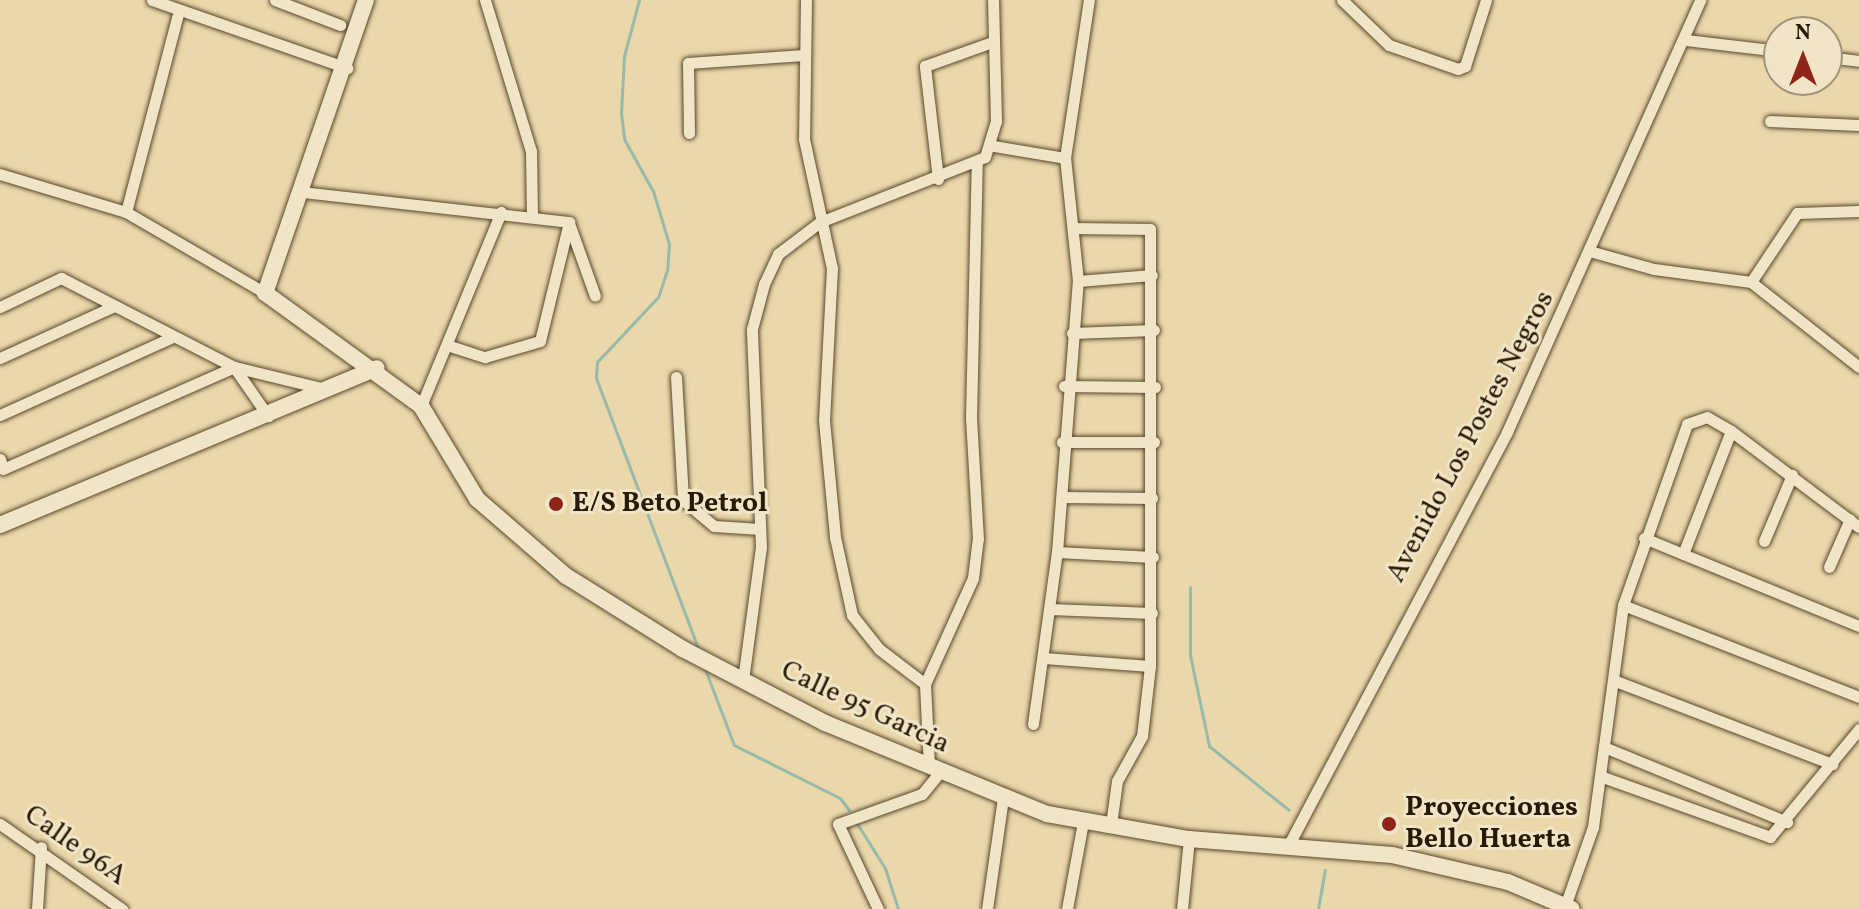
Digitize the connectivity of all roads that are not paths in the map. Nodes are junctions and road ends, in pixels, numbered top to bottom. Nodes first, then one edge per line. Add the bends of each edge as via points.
1 (152, 0) edge
2 (275, 0) edge
3 (366, 0) edge
4 (485, 0) edge
5 (806, 0) edge
6 (993, 0) edge
7 (1089, 0) edge
8 (1342, 0) edge
9 (1486, 0) edge
10 (1700, 0) edge
11 (179, 10) junction
12 (340, 25) dead end
13 (1686, 40) junction
14 (992, 42) junction
15 (1763, 49) edge
16 (804, 55) junction
17 (348, 68) junction
18 (1770, 121) dead end
19 (1859, 125) edge
20 (689, 133) dead end
21 (994, 146) junction
22 (1065, 158) junction
23 (977, 162) junction
24 (0, 174) edge
25 (938, 179) junction
26 (302, 192) junction
27 (1859, 211) edge
28 (126, 212) junction
29 (501, 212) junction
30 (532, 216) junction
31 (569, 222) junction
32 (820, 222) junction
33 (1076, 228) junction
34 (1593, 252) junction
35 (1152, 275) junction
36 (1078, 281) junction
37 (1751, 282) junction
38 (265, 293) junction
39 (595, 296) dead end
40 (114, 306) junction
41 (0, 307) edge
42 (1154, 330) junction
43 (1072, 333) junction
44 (173, 337) junction
45 (447, 345) junction
46 (0, 358) edge
47 (234, 367) junction
48 (1859, 367) edge
49 (377, 368) junction
50 (676, 377) dead end
51 (1064, 386) junction
52 (1155, 387) junction
53 (328, 389) junction
54 (421, 406) junction
55 (0, 415) edge
56 (268, 416) junction
57 (1731, 431) junction
58 (1062, 442) junction
59 (1154, 442) junction
60 (0, 459) edge
61 (1792, 475) junction
62 (1062, 497) junction
63 (1152, 498) junction
64 (1854, 523) edge
65 (0, 525) edge
66 (760, 529) junction
67 (1644, 538) junction
68 (1764, 541) dead end
69 (1057, 552) junction
70 (1683, 554) junction
71 (1153, 557) junction
72 (1829, 567) dead end
73 (1623, 605) junction
74 (1050, 609) junction
75 (1152, 613) junction
76 (1859, 626) edge
77 (1044, 658) junction
78 (1150, 666) junction
79 (743, 680) junction
80 (1613, 680) junction
81 (925, 684) junction
82 (1859, 697) edge
83 (1033, 724) dead end
84 (1859, 729) edge
85 (1604, 747) junction
86 (1832, 764) junction
87 (935, 769) junction
88 (1600, 776) junction
89 (1003, 798) junction
90 (1083, 822) junction
91 (1787, 822) junction
92 (0, 824) edge
93 (1111, 825) junction
94 (1189, 839) junction
95 (1288, 846) junction
96 (41, 847) junction
97 (1569, 907) edge
98 (37, 909) edge
99 (122, 909) edge
100 (878, 909) edge
101 (987, 909) edge
102 (1067, 909) edge
103 (1182, 909) edge

1 - 11 street
2 - 12 street
3 - 17 street
4 - 30 street via 531,151
5 - 16 street
6 - 14 street
7 - 22 street
8 - 9 street via 1389,45 1458,69 1465,66
10 - 13 street, Avenido Los Postes Negros
11 - 17 street
11 - 28 street
13 - 15 street
13 - 34 street, Avenido Los Postes Negros
14 - 21 street
14 - 25 street via 925,66
16 - 20 street via 688,63
16 - 32 street via 804,139
17 - 26 street
18 - 19 street
21 - 22 street
21 - 23 street
22 - 33 street
23 - 25 street
23 - 81 street via 971,418 978,539 973,578
24 - 28 street
25 - 32 street
26 - 29 street
26 - 38 street
27 - 37 street via 1797,213
28 - 38 street
29 - 30 street
29 - 45 street
30 - 31 street
31 - 39 street
31 - 45 street via 540,341 485,357
32 - 66 street via 778,254 752,329
32 - 81 street via 832,268 824,420 835,537 852,615 879,649
33 - 35 street via 1147,225
33 - 36 street
34 - 37 street via 1654,269
34 - 95 street, Avenido Los Postes Negros via 1507,432
35 - 36 street
35 - 42 street
36 - 43 street
37 - 48 street
38 - 49 street, Calle 95 Garcia
40 - 41 street via 61,278
40 - 44 street
40 - 46 street
42 - 43 street
42 - 52 street
43 - 51 street
44 - 47 street
44 - 55 street
45 - 54 street
47 - 53 street
47 - 56 street
47 - 60 street via 3,469
49 - 53 street
49 - 54 street, Calle 95 Garcia
50 - 66 street via 683,500 714,526
51 - 52 street
51 - 58 street
52 - 59 street
53 - 56 street
54 - 79 street, Calle 95 Garcia via 477,499 513,536 683,649
56 - 65 street
57 - 61 street
57 - 67 street via 1707,417 1687,424
57 - 70 street
58 - 59 street
58 - 62 street
59 - 63 street
61 - 64 street
61 - 68 street
62 - 63 street
62 - 69 street
63 - 71 street
64 - 72 street
66 - 79 street
67 - 70 street
67 - 73 street
69 - 71 street
69 - 74 street
70 - 76 street
71 - 75 street
73 - 80 street
73 - 82 street
74 - 75 street
74 - 77 street
75 - 78 street
77 - 78 street
77 - 83 street
78 - 93 street via 1142,736 1117,781
79 - 87 street, Calle 95 Garcia
80 - 85 street
80 - 86 street
81 - 87 street
84 - 86 street
85 - 88 street
85 - 91 street
86 - 91 street
87 - 89 street, Calle 95 Garcia
87 - 100 street via 922,794 838,824
88 - 91 street via 1765,837
88 - 97 street via 1588,845
89 - 90 street, Calle 95 Garcia
89 - 101 street
90 - 93 street, Calle 95 Garcia
90 - 102 street
92 - 96 street, Calle 96A
93 - 94 street, Calle 95 Garcia
94 - 95 street, Calle 95 Garcia
94 - 103 street
95 - 97 street, Calle 95 Garcia via 1451,866
96 - 98 street
96 - 99 street, Calle 96A

